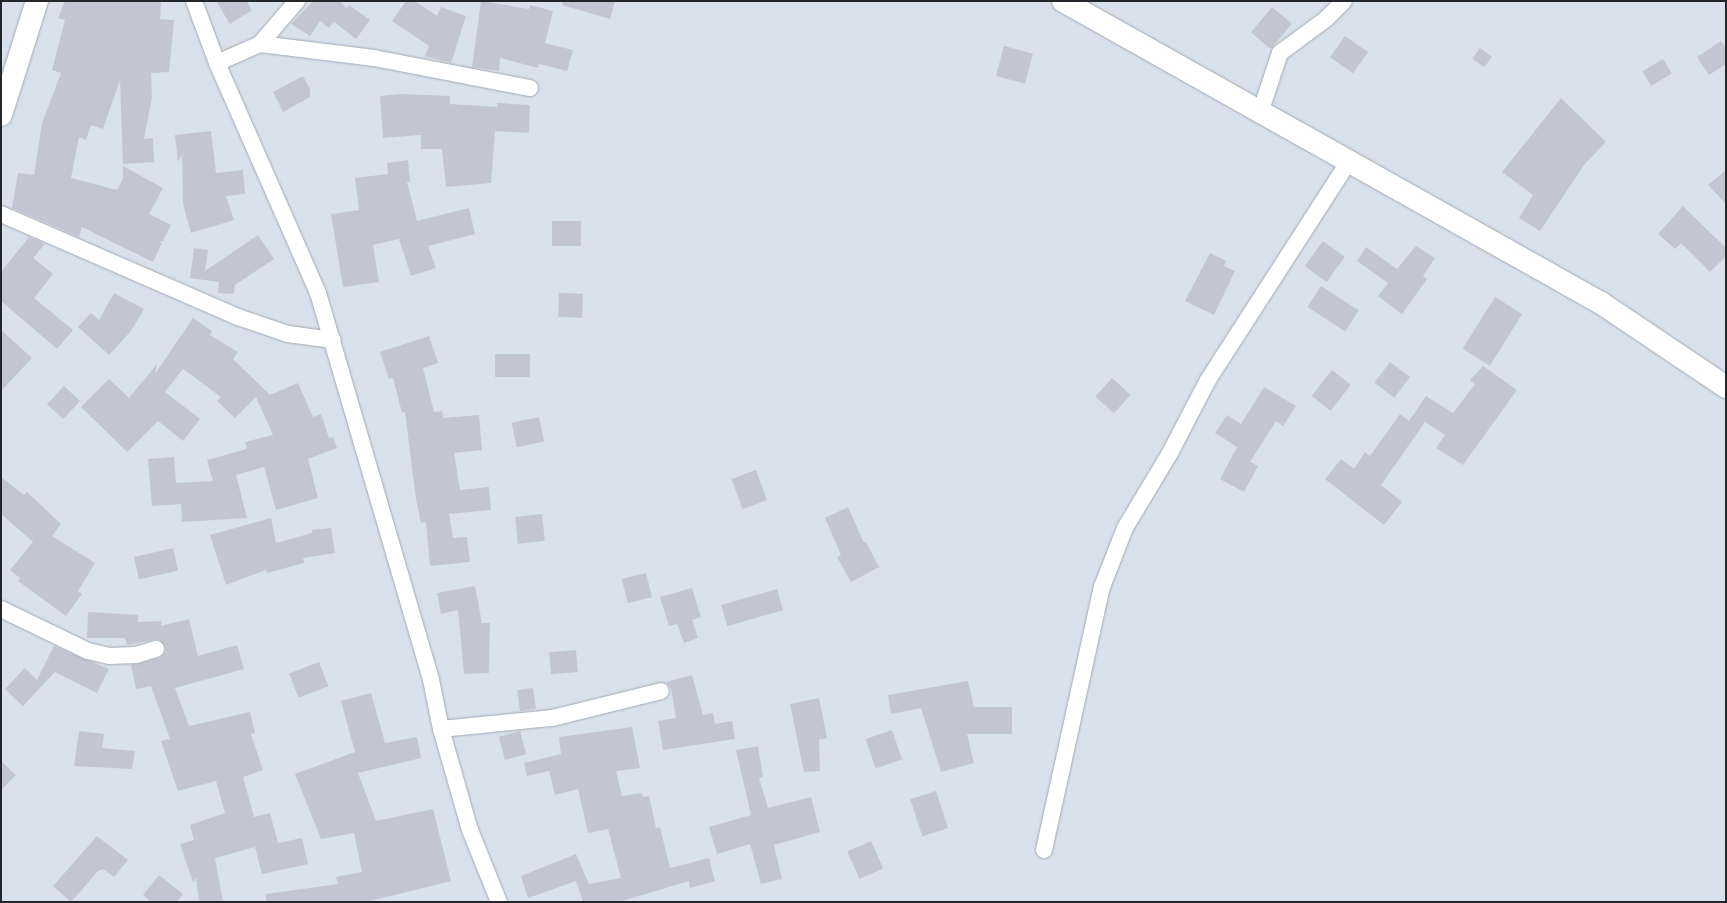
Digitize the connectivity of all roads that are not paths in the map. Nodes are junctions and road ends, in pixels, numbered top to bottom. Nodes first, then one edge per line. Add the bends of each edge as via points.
1 (37, 1) edge
2 (194, 1) edge
3 (297, 1) edge
4 (1063, 1) edge
5 (1344, 1) edge
6 (260, 44) junction
7 (217, 64) junction
8 (530, 88) dead end
9 (1261, 110) junction
10 (1, 115) edge
11 (1349, 161) junction
12 (1, 214) edge
13 (333, 340) junction
14 (1726, 387) edge
15 (1, 609) edge
16 (156, 649) dead end
17 (661, 691) dead end
18 (441, 729) junction
19 (1044, 850) dead end
20 (499, 902) edge

1 - 10 main road
2 - 7 street
3 - 6 street
4 - 9 main road
5 - 9 street via 1326,19 1280,53
6 - 7 street
6 - 8 street via 374,58
7 - 13 street via 318,293
9 - 11 main road
11 - 14 main road via 1601,303
11 - 19 street via 1208,380 1170,453 1125,528 1102,587
12 - 13 street via 238,317 288,334
13 - 18 street via 430,676
15 - 16 street via 88,651 109,656 136,655
17 - 18 street via 552,718
18 - 20 street via 470,830

